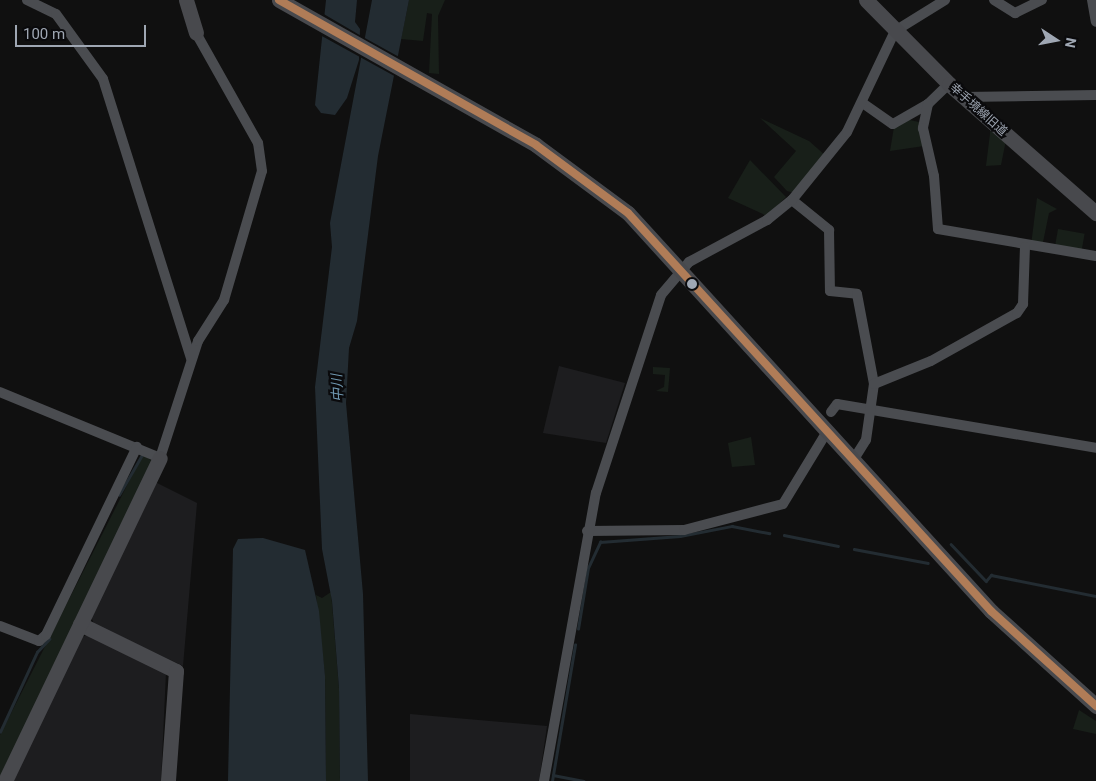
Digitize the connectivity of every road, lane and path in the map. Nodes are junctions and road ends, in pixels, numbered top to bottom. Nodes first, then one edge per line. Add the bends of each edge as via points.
1 (27, 0) edge
2 (186, 0) edge
3 (279, 0) edge
4 (866, 0) edge
5 (945, 0) edge
6 (994, 0) edge
7 (1042, 0) edge
8 (1092, 0) edge
9 (1096, 22) edge
10 (895, 31) junction
11 (196, 33) joint
12 (949, 84) junction
13 (1096, 95) edge
14 (963, 97) junction
15 (864, 104) junction
16 (928, 104) junction
17 (792, 200) junction
18 (1096, 213) edge
19 (1026, 247) junction
20 (1096, 256) edge
21 (682, 268) junction
22 (191, 358) junction
23 (874, 384) junction
24 (0, 392) edge
25 (872, 409) junction
26 (831, 412) dead end
27 (828, 430) junction
28 (136, 447) junction
29 (1096, 448) edge
30 (160, 458) junction
31 (854, 459) junction
32 (588, 531) junction
33 (80, 624) junction
34 (0, 626) edge
35 (1096, 706) edge
36 (5, 781) edge
37 (168, 781) edge
38 (544, 781) edge

1 - 22 street via 56,14 103,79
2 - 11 main road
3 - 21 main road via 560,160 628,213
4 - 10 main road, 幸手境線旧道
5 - 10 street
6 - 7 street via 1015,13
8 - 9 street
10 - 12 main road, 幸手境線旧道
10 - 15 street
11 - 22 street via 248,124 262,160 260,183 224,300
12 - 14 main road, 幸手境線旧道
12 - 16 street
13 - 14 street
14 - 18 main road, 幸手境線旧道
15 - 16 street via 893,124
15 - 17 street via 830,155
16 - 19 street via 923,128 934,176 938,229
17 - 21 street via 767,220 710,248
17 - 23 street via 828,230 830,291 857,294
19 - 20 street
19 - 23 street via 1023,304 1017,313 931,361
21 - 27 main road
21 - 32 street via 661,295 649,322
22 - 30 street
23 - 25 street
24 - 28 street
25 - 26 street via 837,404
25 - 29 street
25 - 31 street via 864,449
27 - 31 main road
27 - 32 street via 784,504 684,530
28 - 30 street
28 - 34 street via 46,635 39,641
30 - 33 main road
31 - 35 main road via 1013,634
32 - 38 street
33 - 36 main road
33 - 37 main road via 176,671

